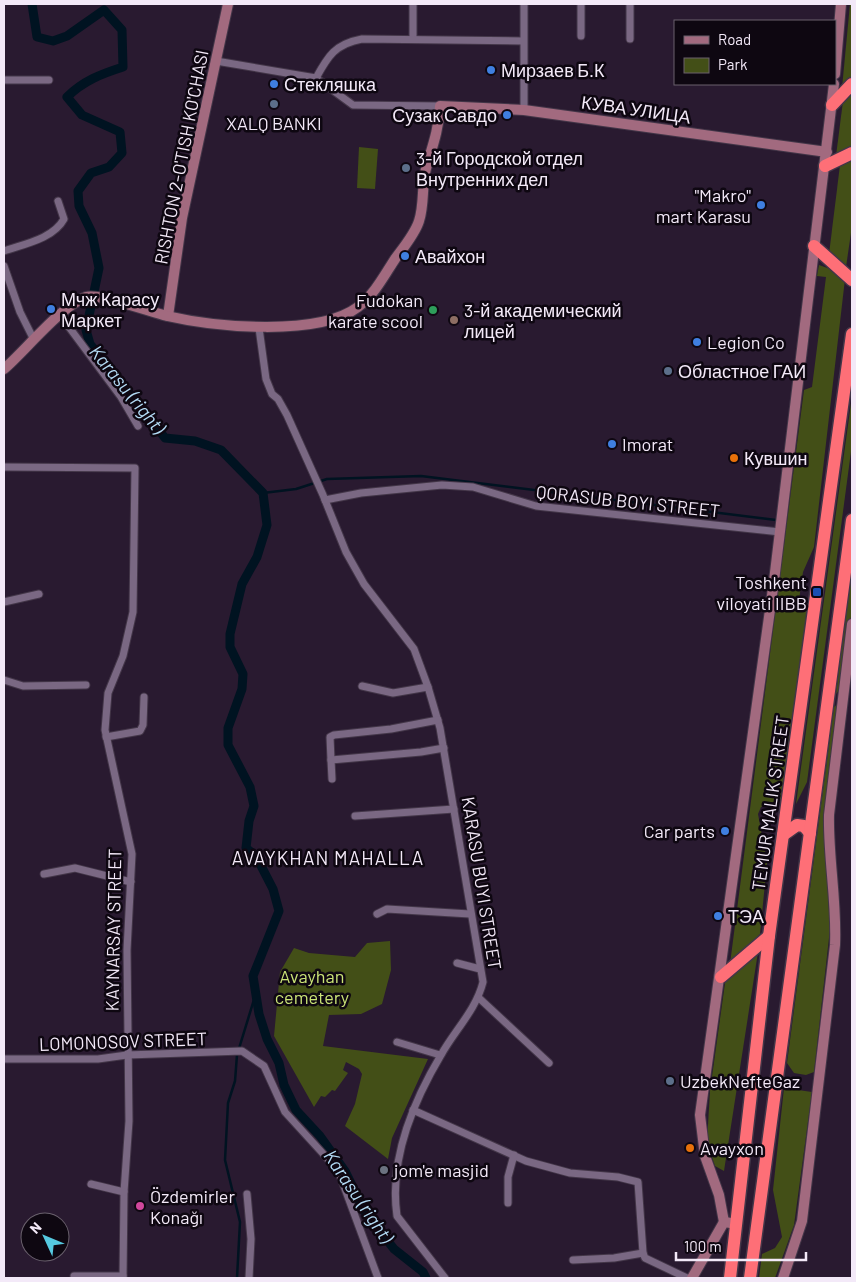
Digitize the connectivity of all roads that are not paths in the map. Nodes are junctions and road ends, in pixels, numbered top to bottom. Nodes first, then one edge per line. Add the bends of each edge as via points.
1 (228, 4) edge
2 (413, 4) edge
3 (524, 4) edge
4 (581, 4) edge
5 (630, 4) edge
6 (841, 4) edge
7 (581, 36) dead end
8 (413, 39) junction
9 (630, 39) dead end
10 (523, 41) junction
11 (216, 61) junction
12 (836, 62) edge
13 (316, 78) junction
14 (4, 80) edge
15 (49, 80) dead end
16 (852, 84) edge
17 (834, 85) edge
18 (832, 105) junction
19 (440, 106) junction
20 (524, 110) junction
21 (826, 152) junction
22 (852, 153) edge
23 (825, 166) junction
24 (58, 201) dead end
25 (814, 246) junction
26 (4, 251) edge
27 (4, 266) edge
28 (852, 280) edge
29 (60, 315) junction
30 (168, 316) junction
31 (259, 328) junction
32 (852, 334) edge
33 (34, 340) junction
34 (4, 369) edge
35 (138, 426) dead end
36 (4, 467) edge
37 (326, 500) junction
38 (852, 520) edge
39 (780, 532) junction
40 (851, 539) edge
41 (39, 594) dead end
42 (4, 602) edge
43 (852, 624) edge
44 (4, 680) edge
45 (86, 686) dead end
46 (362, 686) dead end
47 (428, 688) junction
48 (844, 692) junction
49 (144, 697) dead end
50 (827, 709) junction
51 (438, 720) junction
52 (106, 737) junction
53 (444, 748) junction
54 (331, 760) junction
55 (332, 779) dead end
56 (454, 809) junction
57 (355, 816) dead end
58 (783, 834) junction
59 (810, 834) junction
60 (44, 874) dead end
61 (131, 882) junction
62 (377, 914) dead end
63 (470, 914) junction
64 (769, 936) junction
65 (457, 963) dead end
66 (480, 969) junction
67 (720, 977) junction
68 (478, 998) junction
69 (397, 1042) dead end
70 (127, 1055) junction
71 (440, 1055) junction
72 (4, 1059) edge
73 (549, 1063) dead end
74 (414, 1110) junction
75 (514, 1155) junction
76 (91, 1184) dead end
77 (124, 1192) junction
78 (247, 1194) dead end
79 (508, 1203) dead end
80 (730, 1223) junction
81 (757, 1227) junction
82 (642, 1253) junction
83 (574, 1260) dead end
84 (74, 1276) dead end
85 (123, 1277) edge
86 (249, 1278) edge
87 (378, 1278) edge
88 (444, 1278) edge
89 (687, 1278) edge
90 (692, 1278) edge
91 (730, 1278) edge
92 (750, 1278) edge
93 (783, 1278) edge

1 - 11 street, RISHTON 2-O'TISH KO'CHASI
2 - 8 street
3 - 10 street
4 - 7 street
5 - 9 street
6 - 12 street
8 - 10 street
8 - 13 street via 362,38 349,41 329,55
10 - 20 street
11 - 13 street
11 - 30 street, RISHTON 2-O'TISH KO'CHASI via 182,218
13 - 19 street via 353,105
14 - 15 street
16 - 18 highway
17 - 18 street
18 - 21 street
19 - 20 street, КУВА УЛИЦА
19 - 31 street via 433,150 426,166 419,222 371,295 353,310 333,320
20 - 21 street, КУВА УЛИЦА
21 - 23 street
22 - 23 highway
23 - 25 street
24 - 26 street via 64,219 61,225 47,235
25 - 28 highway
25 - 39 street
27 - 33 street
29 - 30 street via 87,297 104,298
29 - 33 street
29 - 35 street via 121,397
30 - 31 street
31 - 37 street, KARASU BUYI STREET via 266,379 287,415
32 - 58 highway, TEMUR MALIK STREET
33 - 34 street
36 - 52 street, KAYNARSAY STREET via 134,468 133,612 123,656 108,693
37 - 39 street, QORASUB BOYI STREET via 442,485 472,487 536,506
37 - 47 street, KARASU BUYI STREET via 346,552 364,584 414,648
38 - 40 highway
39 - 67 street
40 - 50 highway
41 - 42 street
43 - 48 street
44 - 45 street via 23,686
46 - 47 street via 393,693
47 - 51 street, KARASU BUYI STREET
48 - 50 street
48 - 93 street via 828,841 836,906 835,945 802,1221
49 - 52 street via 140,731
50 - 59 highway
51 - 53 street, KARASU BUYI STREET
51 - 54 street via 392,729 334,734 330,737
52 - 61 street, KAYNARSAY STREET via 132,854
53 - 54 street
53 - 56 street, KARASU BUYI STREET
54 - 55 street
56 - 57 street
56 - 63 street, KARASU BUYI STREET
58 - 59 highway via 797,825 804,826
58 - 64 highway, TEMUR MALIK STREET
59 - 81 highway
60 - 61 street via 75,868
61 - 70 street, KAYNARSAY STREET
62 - 63 street via 387,909
63 - 66 street, KARASU BUYI STREET
64 - 67 highway
64 - 80 highway, TEMUR MALIK STREET
65 - 66 street
66 - 68 street, KARASU BUYI STREET via 483,982
67 - 80 street via 701,1125 705,1156
68 - 71 street, KARASU BUYI STREET
68 - 73 street
69 - 71 street
70 - 72 street, LOMONOSOV STREET via 98,1059
70 - 77 street, KAYNARSAY STREET via 129,1121
70 - 87 street, LOMONOSOV STREET via 240,1051 264,1066 285,1112 338,1170
71 - 74 street, KARASU BUYI STREET
74 - 75 street
74 - 88 street, KARASU BUYI STREET via 398,1165 397,1216
75 - 79 street via 508,1176
75 - 82 street via 570,1173 638,1182
76 - 77 street
77 - 85 street, KAYNARSAY STREET
78 - 86 street via 251,1238
80 - 81 highway
80 - 90 street
80 - 91 highway, TEMUR MALIK STREET
81 - 92 highway
82 - 83 street
82 - 89 street via 645,1258
84 - 85 street

